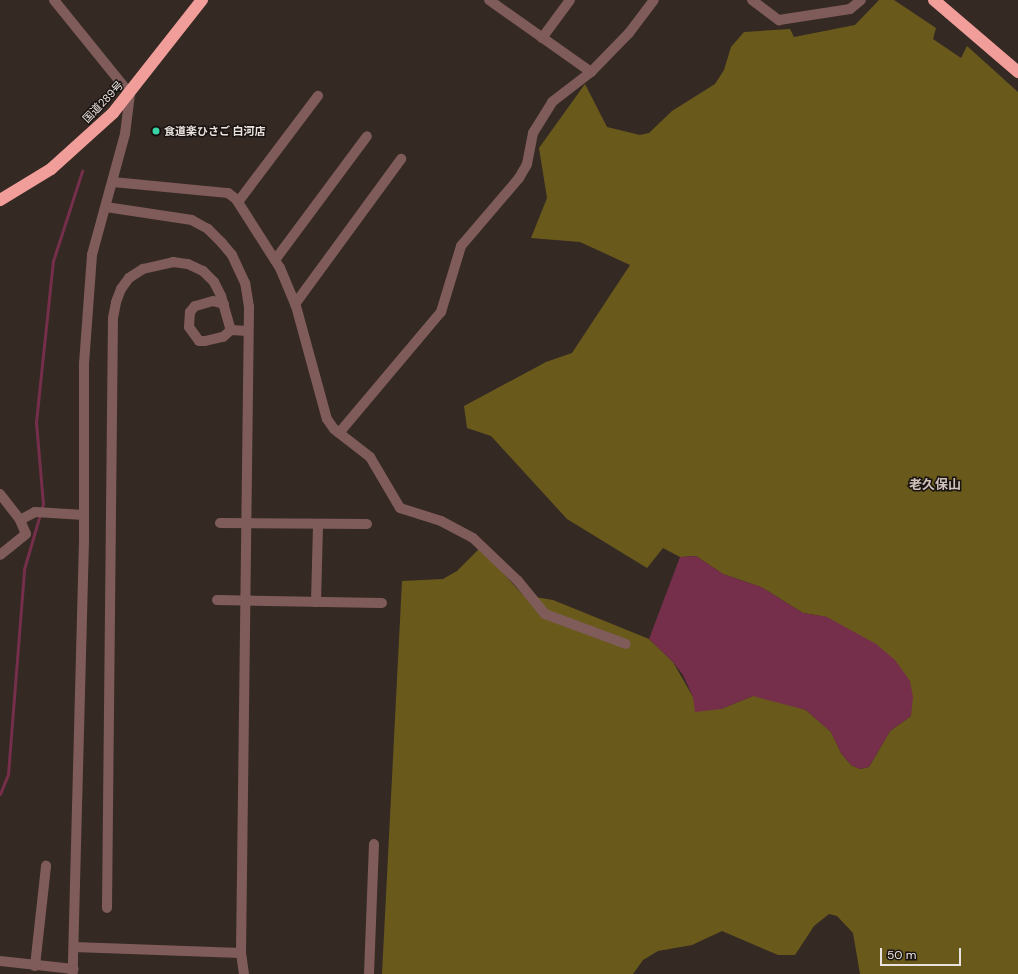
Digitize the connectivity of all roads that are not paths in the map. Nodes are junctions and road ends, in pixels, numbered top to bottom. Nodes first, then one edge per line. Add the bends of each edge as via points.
1 (54, 0) edge
2 (202, 0) edge
3 (489, 0) edge
4 (570, 0) edge
5 (654, 0) edge
6 (752, 0) edge
7 (861, 0) edge
8 (934, 0) edge
9 (542, 38) junction
10 (591, 72) junction
11 (1018, 72) edge
12 (130, 94) junction
13 (318, 96) dead end
14 (367, 136) dead end
15 (400, 159) dead end
16 (113, 182) junction
17 (0, 200) edge
18 (238, 202) junction
19 (106, 207) junction
20 (275, 260) junction
21 (224, 304) junction
22 (295, 304) junction
23 (231, 330) junction
24 (248, 332) junction
25 (339, 433) junction
26 (0, 494) edge
27 (84, 515) junction
28 (20, 520) junction
29 (220, 524) dead end
30 (246, 524) junction
31 (318, 524) junction
32 (367, 524) dead end
33 (0, 555) edge
34 (217, 600) dead end
35 (245, 601) junction
36 (316, 602) junction
37 (382, 603) dead end
38 (626, 644) dead end
39 (374, 844) dead end
40 (46, 866) dead end
41 (107, 908) dead end
42 (74, 947) junction
43 (242, 953) junction
44 (0, 961) edge
45 (35, 966) junction
46 (74, 971) edge
47 (244, 974) edge
48 (369, 974) edge

1 - 12 street
2 - 12 highway, 国道289号
3 - 9 street
4 - 9 street
5 - 10 street via 629,33
6 - 7 street via 779,20 850,9
8 - 11 highway
9 - 10 street
10 - 25 street via 552,102 533,133 527,164 519,178 461,246 441,312
12 - 16 street via 125,134
12 - 17 highway, 国道289号 via 113,113 51,169
13 - 18 street
14 - 20 street
15 - 22 street
16 - 18 street via 228,193
16 - 19 street
18 - 20 street
19 - 24 street via 192,220 208,229 232,255 245,284 249,307
19 - 27 street via 92,263 84,363
20 - 22 street
21 - 23 street
21 - 23 street via 214,301 195,306 190,316 189,327 199,341 223,337
21 - 41 street via 214,282 203,271 188,264 173,262 143,269 129,278 120,289 116,302
22 - 25 street via 327,419
23 - 24 street
24 - 30 street
25 - 38 street via 370,457 400,508 441,521 473,538 518,580 545,614
26 - 28 street
27 - 28 street via 35,512
27 - 42 street
28 - 33 street via 26,534
29 - 30 street
30 - 31 street
30 - 35 street
31 - 32 street
31 - 36 street
34 - 35 street
35 - 36 street
35 - 43 street
36 - 37 street
39 - 48 street
40 - 45 street
42 - 43 street
42 - 46 street
43 - 47 street
44 - 45 street
45 - 46 street

